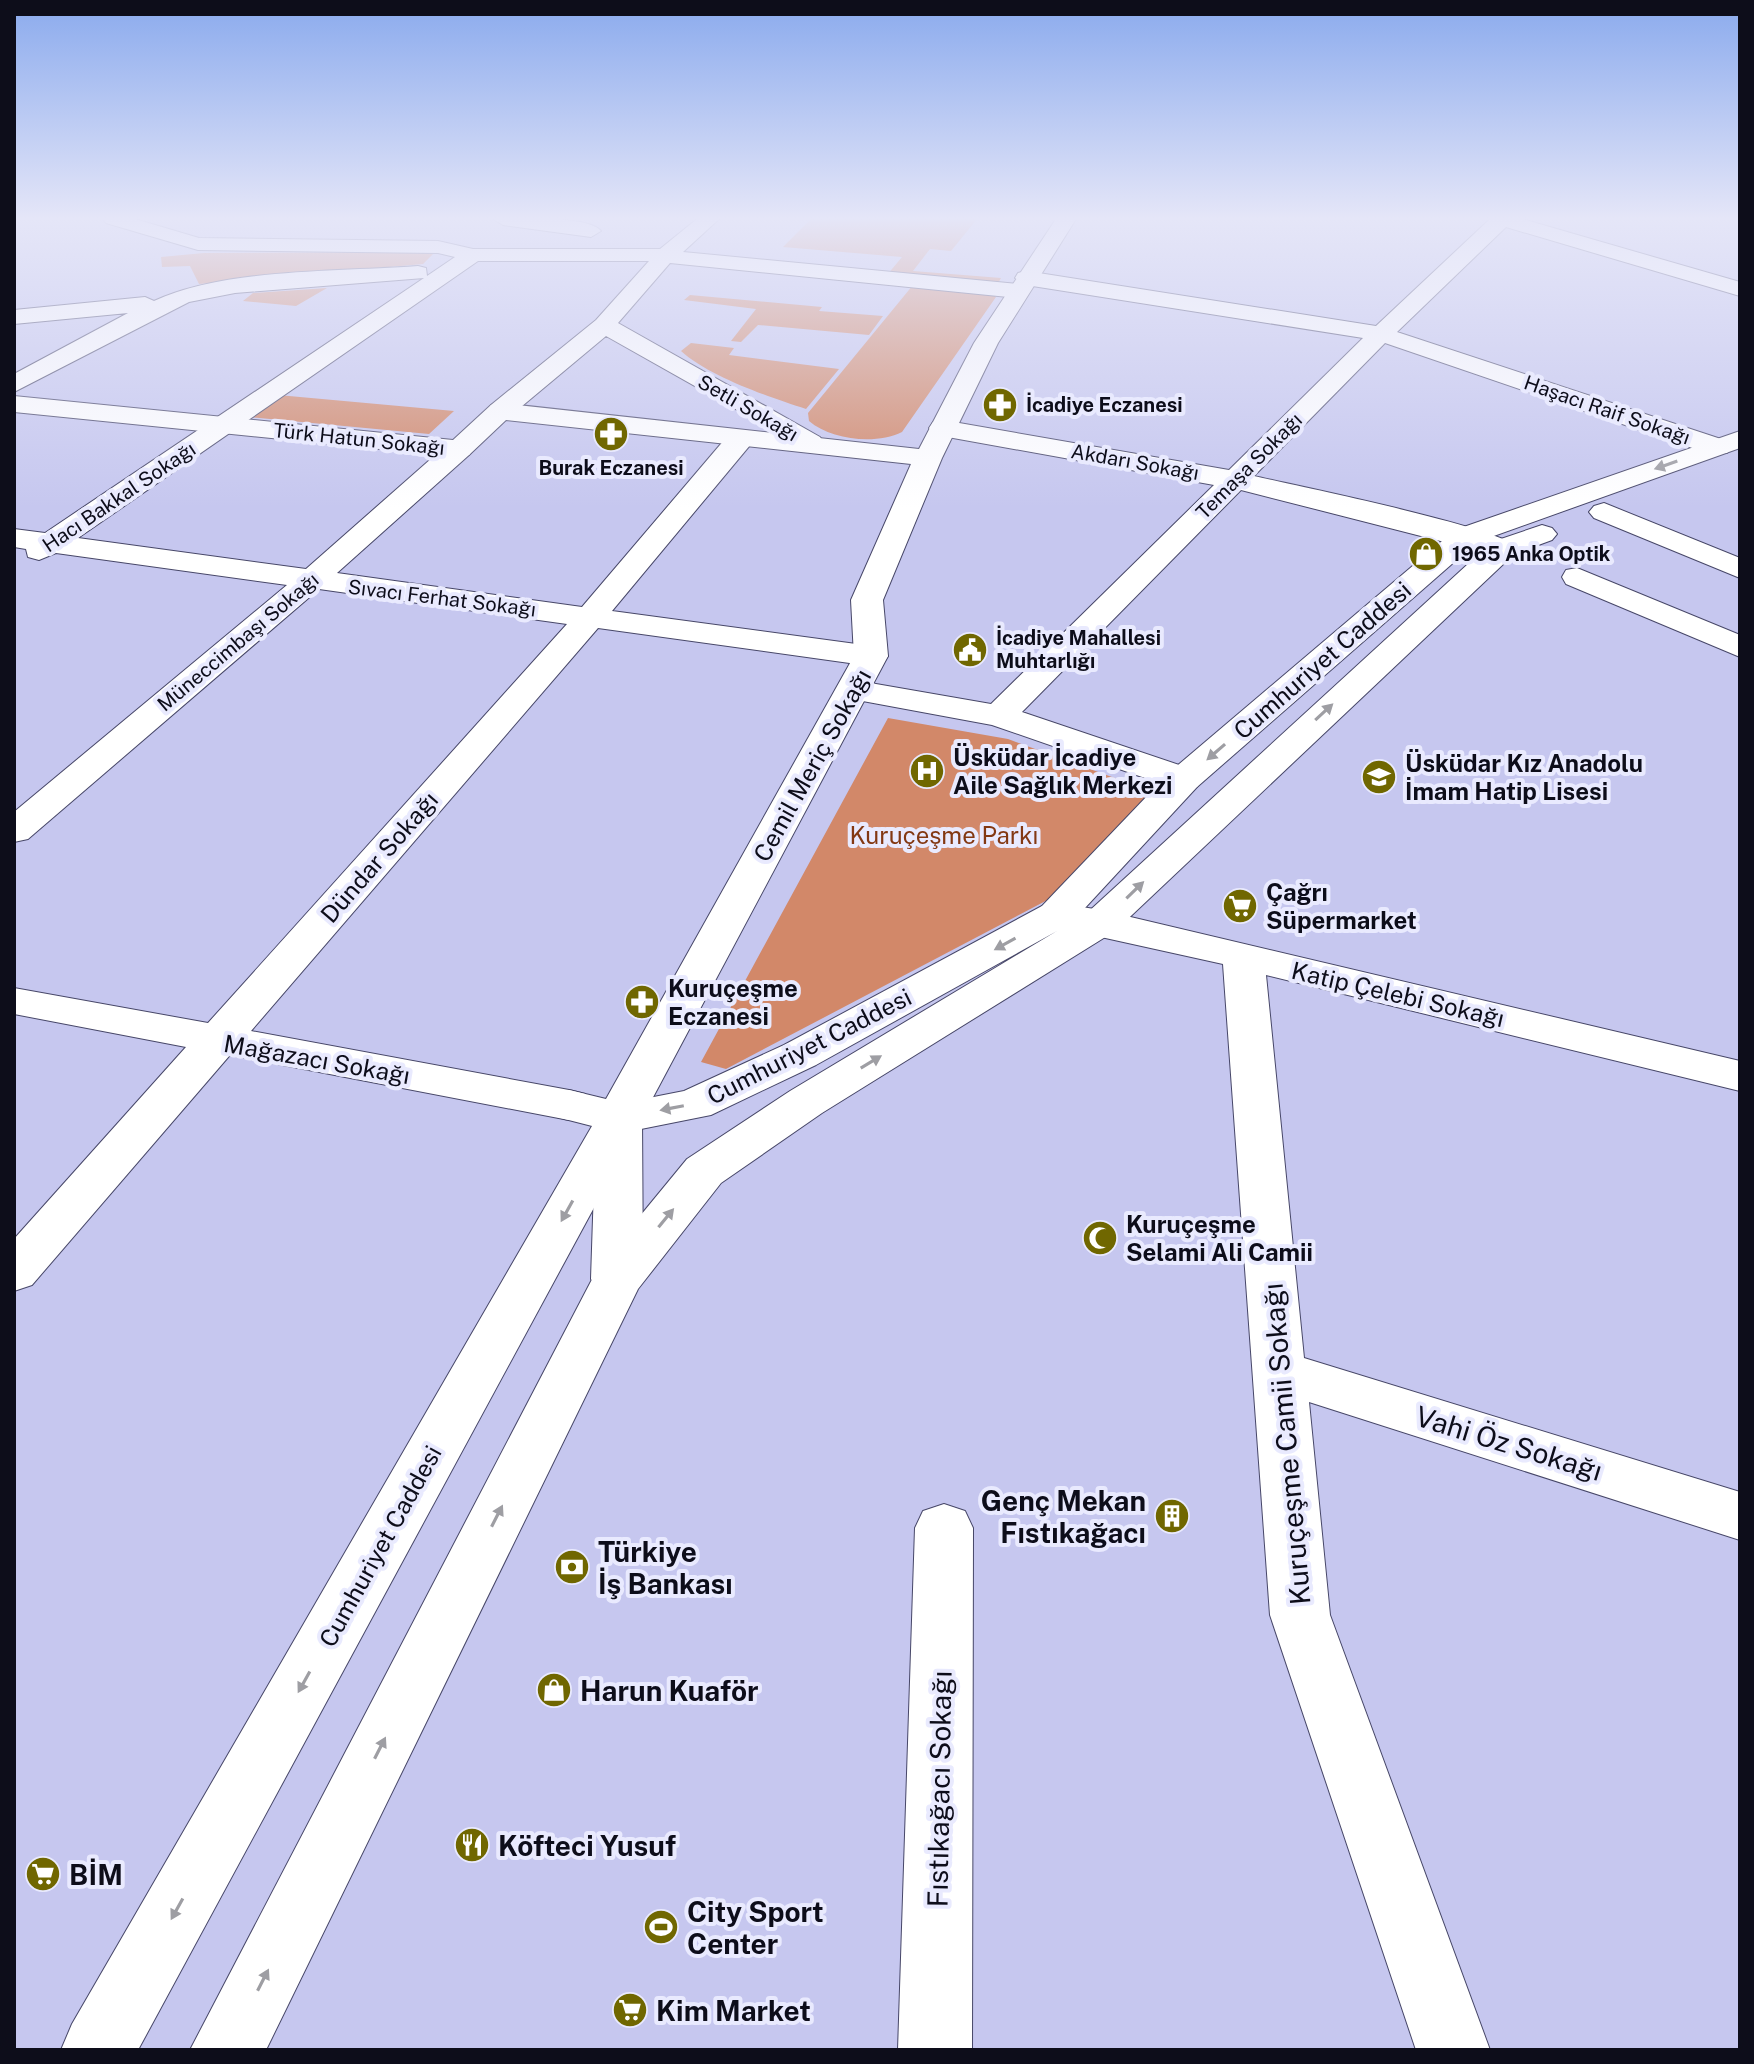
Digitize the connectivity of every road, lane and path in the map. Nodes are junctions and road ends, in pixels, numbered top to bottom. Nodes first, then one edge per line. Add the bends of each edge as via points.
1 (141, 315) edge
2 (387, 315) edge
3 (613, 315) edge
4 (1005, 315) edge
5 (1244, 315) edge
6 (1401, 315) edge
7 (604, 325) junction
8 (1381, 334) junction
9 (14, 384) edge
10 (14, 404) edge
11 (500, 411) junction
12 (223, 425) junction
13 (741, 438) junction
14 (810, 443) junction
15 (935, 443) junction
16 (1735, 447) edge
17 (459, 449) junction
18 (1235, 480) junction
19 (1604, 512) junction
20 (1466, 536) junction
21 (14, 538) edge
22 (50, 543) junction
23 (1503, 548) junction
24 (14, 568) edge
25 (1740, 569) edge
26 (1577, 577) dead end
27 (309, 582) junction
28 (590, 617) junction
29 (1740, 647) edge
30 (871, 656) junction
31 (853, 690) junction
32 (999, 716) junction
33 (1184, 779) junction
34 (14, 831) edge
35 (1056, 915) junction
36 (1101, 922) junction
37 (1243, 957) junction
38 (14, 1001) edge
39 (218, 1041) junction
40 (1740, 1076) edge
41 (594, 1112) junction
42 (14, 1272) edge
43 (617, 1279) junction
44 (1278, 1371) junction
45 (1740, 1516) edge
46 (944, 1528) dead end
47 (98, 2050) edge
48 (227, 2050) edge
49 (935, 2050) edge
50 (1453, 2050) edge

1 - 9 street
2 - 12 street, Hacı Bakkal Sokağı
3 - 7 street, Türk Hatun Sokağı
4 - 15 street, Cemil Meriç Sokağı
5 - 8 street, Haşacı Raif Sokağı
6 - 8 street, Temaşa Sokağı
7 - 11 street, Türk Hatun Sokağı
7 - 14 street, Setli Sokağı
8 - 16 street, Haşacı Raif Sokağı
8 - 18 street, Temaşa Sokağı
10 - 12 street, Türk Hatun Sokağı
11 - 13 street
11 - 17 street, Türk Hatun Sokağı
12 - 17 street, Türk Hatun Sokağı
12 - 22 street, Hacı Bakkal Sokağı
13 - 14 street
13 - 28 street, Dündar Sokağı
14 - 15 street
15 - 18 street, Akdarı Sokağı
15 - 30 street, Cemil Meriç Sokağı via 867,600
16 - 19 street, Cumhuriyet Caddesi
16 -> 20 street, Cumhuriyet Caddesi
17 - 27 street, Müneccimbaşı Sokağı
18 - 20 street, Akdarı Sokağı
18 - 32 street, Temaşa Sokağı
19 - 23 street, Cumhuriyet Caddesi
19 - 25 street
20 - 23 street, Akdarı Sokağı
20 -> 33 street, Cumhuriyet Caddesi
21 - 22 street, Sıvacı Ferhat Sokağı
22 - 24 street, Hacı Bakkal Sokağı
22 - 27 street, Sıvacı Ferhat Sokağı
36 -> 23 street, Cumhuriyet Caddesi
26 - 29 street
27 - 28 street, Sıvacı Ferhat Sokağı
27 - 34 street, Müneccimbaşı Sokağı
28 - 30 street, Sıvacı Ferhat Sokağı
28 - 39 street, Dündar Sokağı
30 - 31 street, Cemil Meriç Sokağı
31 - 32 street
31 - 41 street, Cemil Meriç Sokağı
32 - 33 street
33 - 35 street, Cumhuriyet Caddesi
35 - 36 street, Katip Çelebi Sokağı
35 -> 41 street, Cumhuriyet Caddesi via 800,1055 695,1104
36 - 37 street, Katip Çelebi Sokağı
43 -> 36 street, Cumhuriyet Caddesi via 704,1171 806,1102
37 - 40 street, Katip Çelebi Sokağı
37 - 44 street, Kuruçeşme Camii Sokağı
38 - 39 street, Mağazacı Sokağı
39 - 41 street, Mağazacı Sokağı
39 - 42 street, Dündar Sokağı
41 - 43 street, Cemil Meriç Sokağı
41 -> 47 street, Cumhuriyet Caddesi
48 -> 43 street, Cumhuriyet Caddesi
44 - 45 street, Vahi Öz Sokağı
44 - 50 street, Kuruçeşme Camii Sokağı via 1300,1615
46 - 49 street, Fıstıkağacı Sokağı

